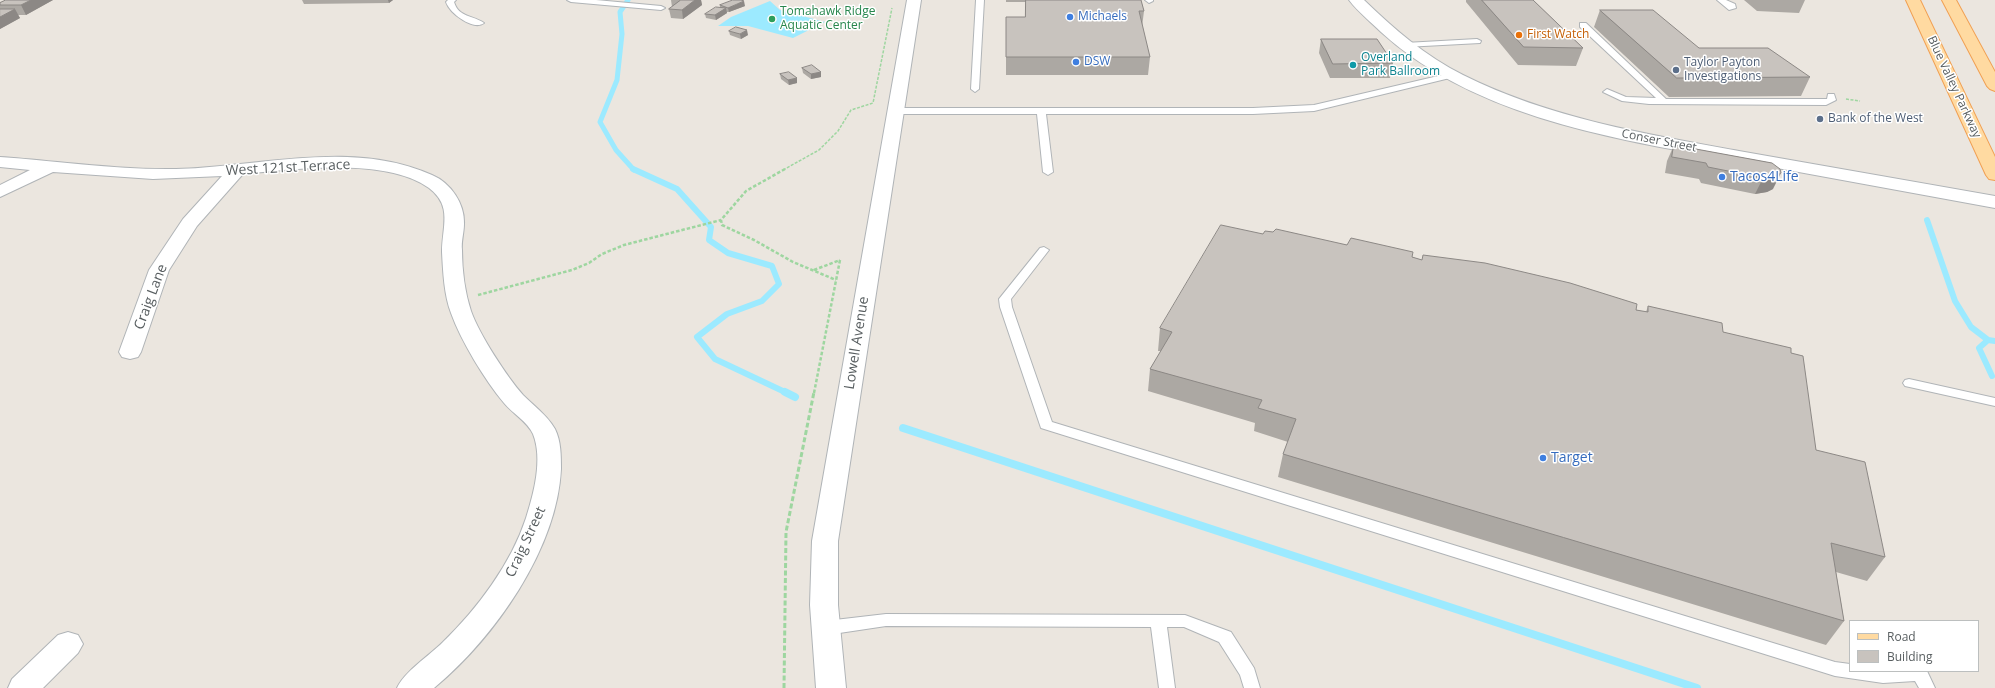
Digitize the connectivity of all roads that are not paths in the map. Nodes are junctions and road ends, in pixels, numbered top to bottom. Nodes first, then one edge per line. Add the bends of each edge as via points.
1 (452, 0) edge
2 (571, 0) edge
3 (914, 0) edge
4 (980, 0) edge
5 (1356, 0) edge
6 (1721, 0) edge
7 (1913, 0) edge
8 (1949, 0) edge
9 (661, 8) dead end
10 (1732, 8) dead end
11 (480, 24) dead end
12 (1583, 25) dead end
13 (1477, 41) dead end
14 (1405, 45) junction
15 (1451, 75) junction
16 (1995, 86) edge
17 (976, 90) dead end
18 (1607, 92) dead end
19 (1835, 97) road end
20 (1664, 101) junction
21 (896, 111) junction
22 (1041, 111) junction
23 (0, 162) edge
24 (50, 166) junction
25 (237, 170) junction
26 (1048, 172) dead end
27 (1995, 175) edge
28 (0, 192) edge
29 (1995, 202) edge
30 (1044, 250) dead end
31 (473, 335) joint
32 (130, 352) dead end
33 (1909, 383) dead end
34 (1995, 402) edge
35 (1158, 622) junction
36 (826, 628) junction
37 (68, 644) dead end
38 (1849, 672) edge
39 (1851, 672) edge
40 (23, 688) edge
41 (412, 688) edge
42 (831, 688) edge
43 (1167, 688) edge
44 (1252, 688) edge
45 (1927, 688) edge

1 - 11 lane via 452,8 458,15
2 - 9 lane
3 - 21 street, Lowell Avenue
4 - 17 lane
5 - 14 street, Conser Street
6 - 10 lane
7 - 27 main road, Blue Valley Parkway
8 - 16 main road
12 - 20 lane
13 - 14 lane
14 - 15 street, Conser Street
15 - 22 lane via 1314,108 1253,111
15 - 29 street, Conser Street via 1532,108 1622,134
18 - 20 lane via 1624,99
19 - 20 lane via 1826,102
21 - 22 lane
21 - 36 street, Lowell Avenue via 824,541
22 - 26 lane
23 - 24 street, West 121st Terrace
24 - 25 street, West 121st Terrace via 152,174
24 - 28 street
25 - 31 street, West 121st Terrace via 316,164 364,164 392,167 425,178 437,185 446,194 453,208 455,224 452,243 459,300 461,312
25 - 32 street, Craig Lane via 190,223 159,270
30 - 38 lane via 1005,299 1046,425 1835,670
31 - 41 street, Craig Street via 484,357 513,398 544,431 550,472 547,495 536,527 517,566 495,602 463,641
33 - 34 lane
35 - 36 lane via 886,620
35 - 43 lane
35 - 44 lane via 1185,622 1225,637 1248,673
36 - 42 street, Lowell Avenue
37 - 40 street
39 - 45 lane via 1883,676 1920,674

